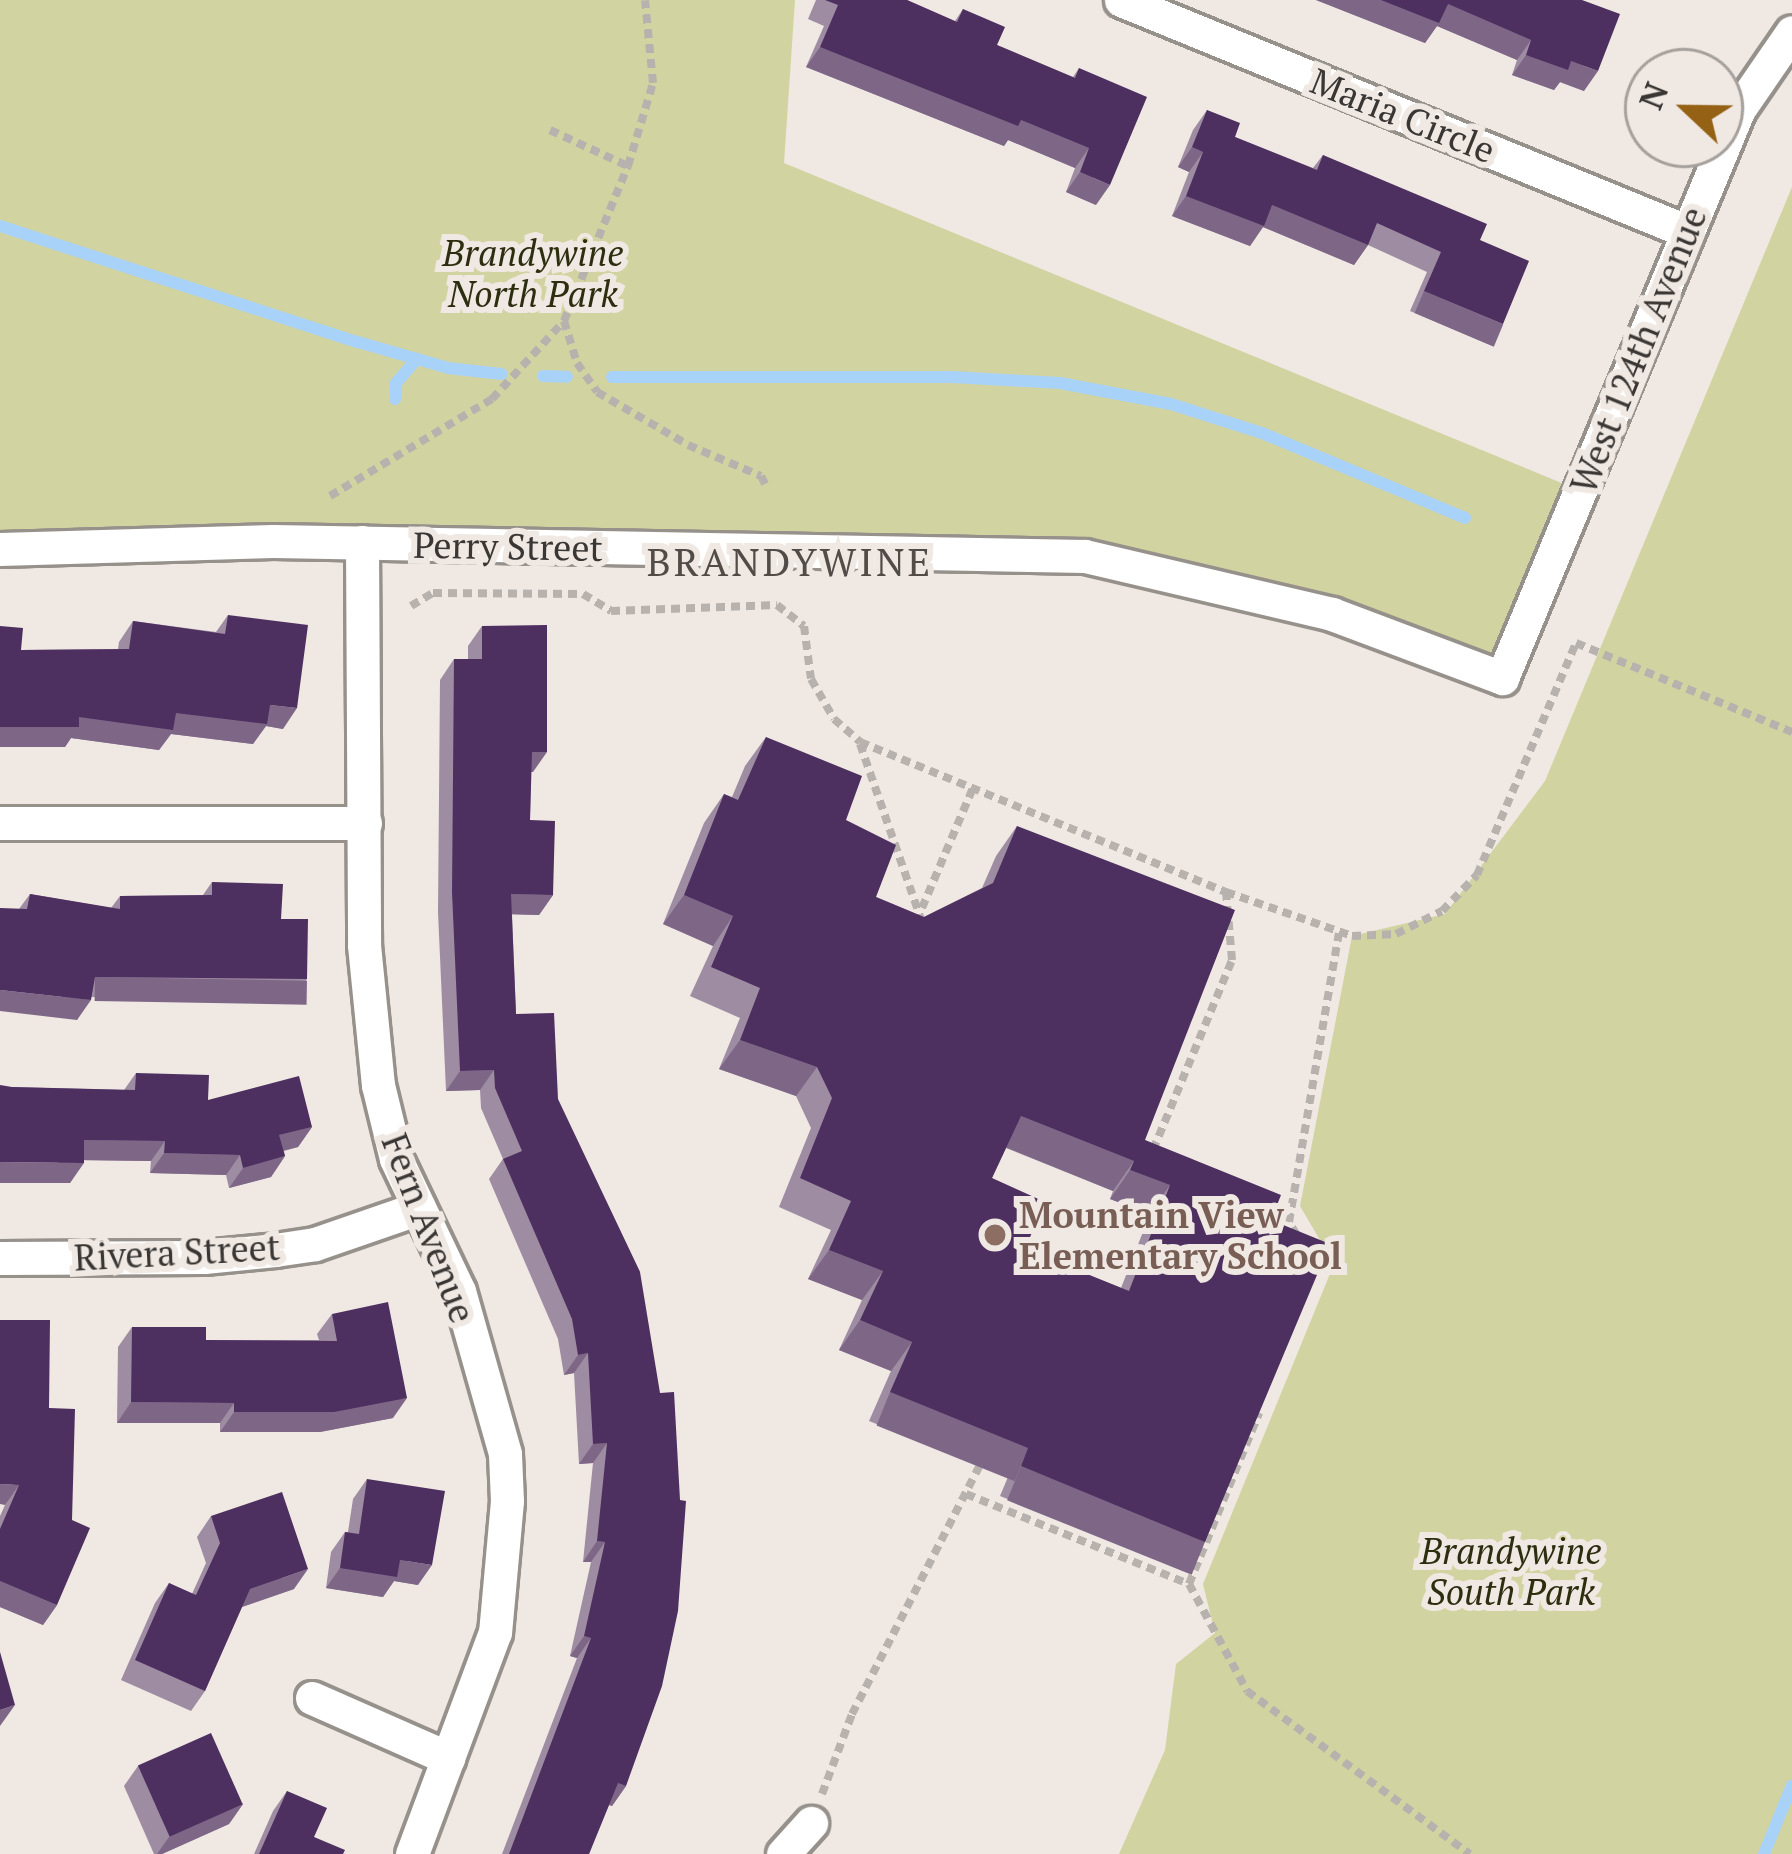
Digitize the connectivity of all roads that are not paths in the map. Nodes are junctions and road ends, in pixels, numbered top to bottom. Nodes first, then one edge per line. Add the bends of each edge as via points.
1 (1121, 0) edge
2 (1792, 32) edge
3 (1686, 231) junction
4 (362, 542) junction
5 (0, 549) edge
6 (1502, 678) joint
7 (0, 823) edge
8 (364, 823) junction
9 (419, 1208) junction
10 (0, 1258) edge
11 (312, 1698) dead end
12 (448, 1758) junction
13 (812, 1823) road end
14 (412, 1854) edge
15 (783, 1854) edge

1 - 3 street, Maria Circle
2 - 3 street, West 124th Avenue via 1739,109
3 - 6 street, West 124th Avenue
4 - 5 street, Perry Street
4 - 6 street, Perry Street via 1085,556 1332,614
4 - 8 street, Fern Avenue
7 - 8 street
8 - 9 street, Fern Avenue via 364,945 378,1085 396,1159
9 - 10 street, Rivera Street via 275,1250
9 - 12 street, Fern Avenue via 459,1292 505,1454 508,1501 495,1632
11 - 12 street
12 - 14 street, Fern Avenue
13 - 15 street

